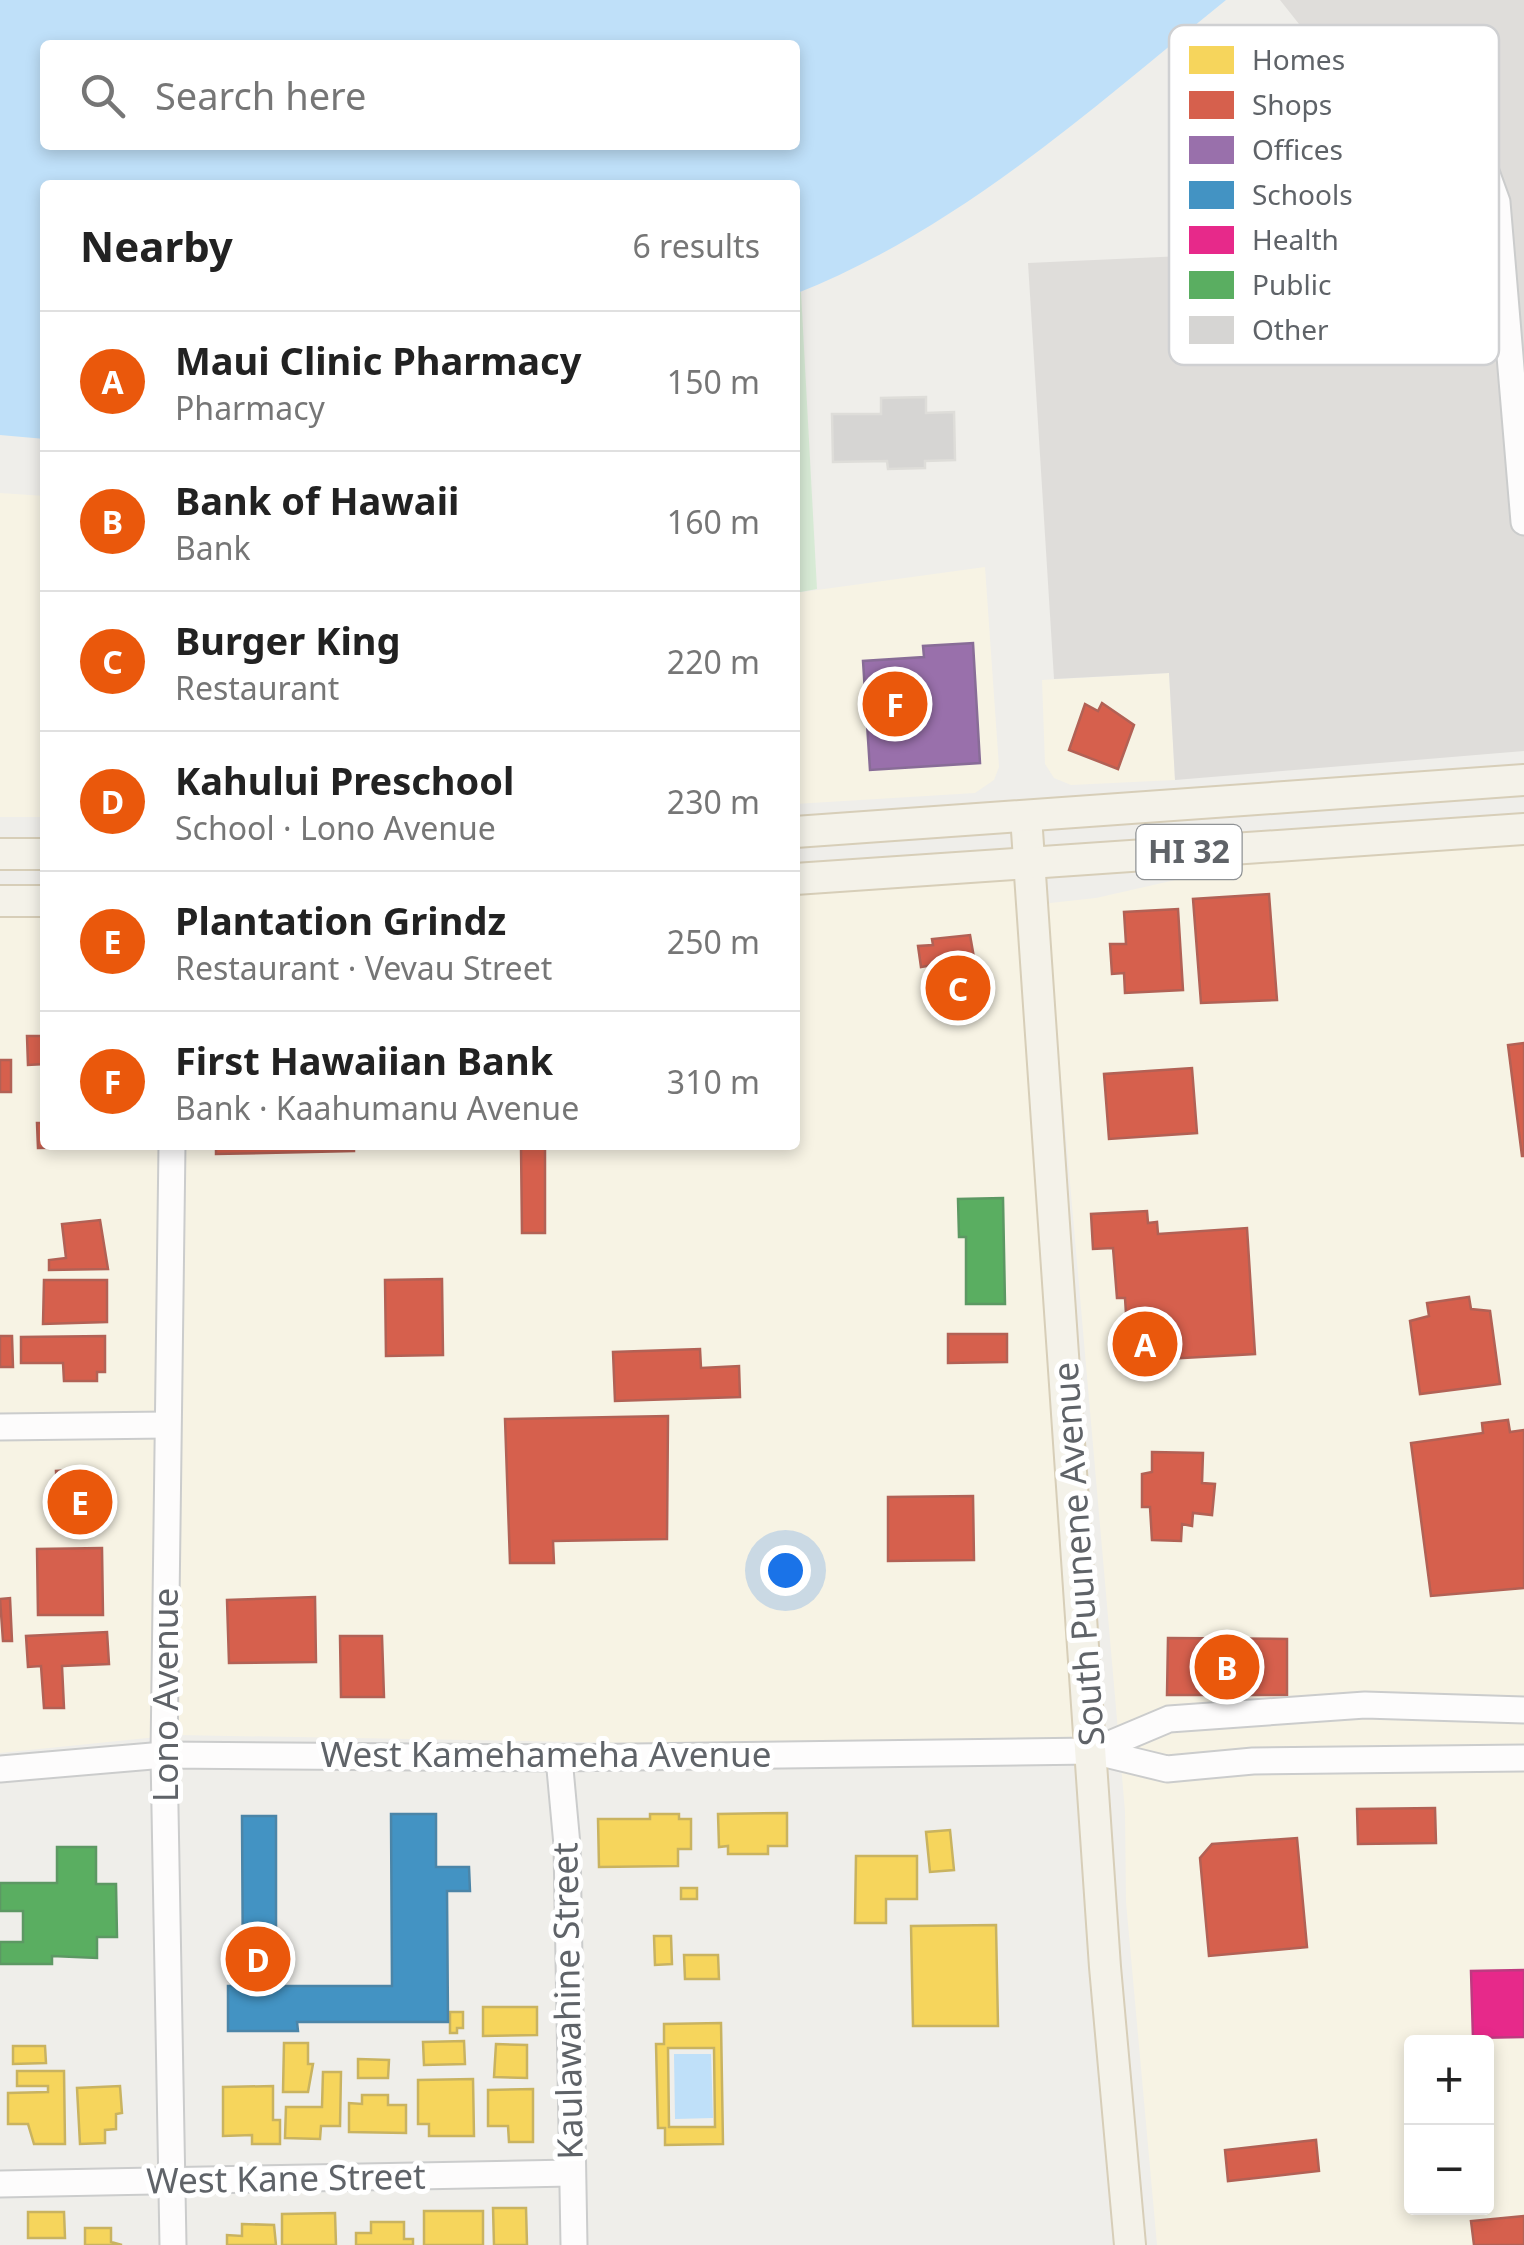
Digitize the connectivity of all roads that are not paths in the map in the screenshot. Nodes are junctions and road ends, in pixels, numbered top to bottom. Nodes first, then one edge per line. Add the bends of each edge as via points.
1 (1499, 226) edge
2 (1524, 522) edge
3 (1524, 780) edge
4 (1026, 816) junction
5 (1524, 829) edge
6 (800, 832) edge
7 (0, 854) edge
8 (40, 854) edge
9 (1028, 864) junction
10 (800, 879) edge
11 (40, 901) edge
12 (0, 902) edge
13 (172, 1150) edge
14 (167, 1424) junction
15 (0, 1426) edge
16 (1524, 1710) edge
17 (1092, 1751) junction
18 (164, 1754) junction
19 (559, 1758) junction
20 (1524, 1758) edge
21 (0, 1769) edge
22 (571, 2173) junction
23 (172, 2182) junction
24 (0, 2184) edge
25 (173, 2245) edge
26 (574, 2245) edge
27 (1130, 2245) edge

1 - 2 street
3 - 4 main road, HI 32
4 - 6 main road, HI 32
4 - 9 main road, South Puunene Avenue
5 - 9 main road, HI 32
7 - 8 main road
9 - 10 main road, HI 32
9 - 17 main road, South Puunene Avenue
11 - 12 main road
13 - 14 street, Lono Avenue
14 - 15 street
14 - 18 street, Lono Avenue
16 - 17 street via 1365,1706 1170,1719
17 - 19 street, West Kamehameha Avenue
17 - 20 street via 1167,1769
17 - 27 main road, South Puunene Avenue
18 - 19 street, West Kamehameha Avenue
18 - 21 street, West Kamehameha Avenue
18 - 23 street, Lono Avenue
19 - 22 street, Kaulawahine Street via 567,1845
22 - 23 street, West Kane Street
22 - 26 street, Kaulawahine Street
23 - 24 street, West Kane Street
23 - 25 street, Lono Avenue

